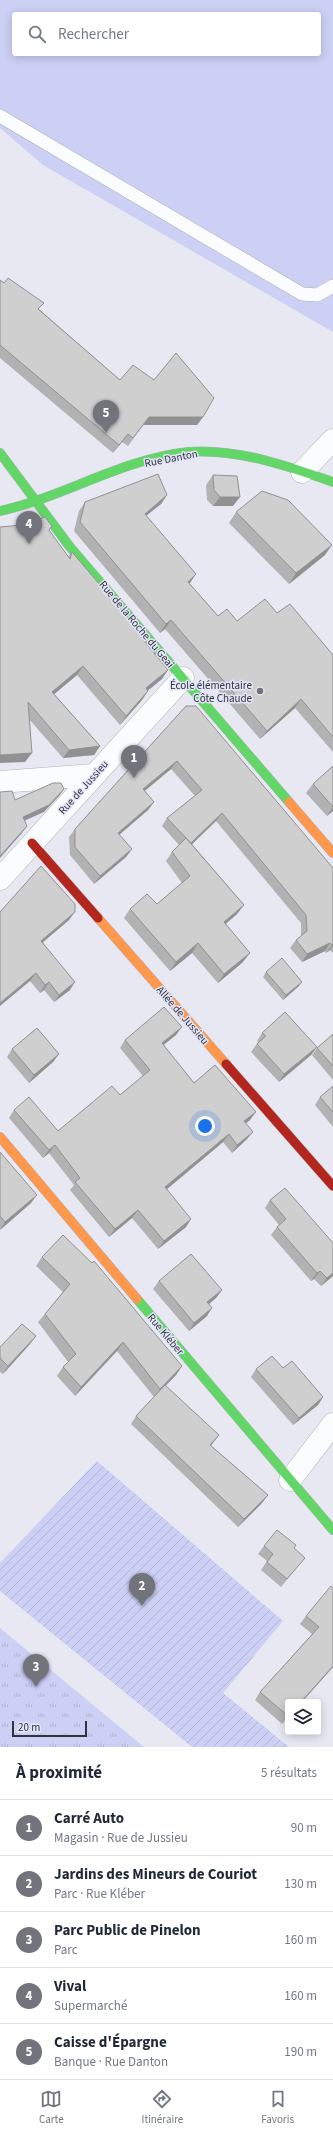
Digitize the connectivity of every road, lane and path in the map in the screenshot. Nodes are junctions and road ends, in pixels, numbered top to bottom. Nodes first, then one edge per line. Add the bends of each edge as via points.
1 (0, 116) edge
2 (333, 286) edge
3 (333, 440) edge
4 (0, 453) edge
5 (302, 472) junction
6 (333, 482) edge
7 (36, 503) junction
8 (0, 510) edge
9 (183, 678) junction
10 (94, 775) junction
11 (0, 782) edge
12 (32, 843) junction
13 (333, 853) edge
14 (0, 879) edge
15 (0, 1137) edge
16 (333, 1186) edge
17 (333, 1424) edge
18 (290, 1480) junction
19 (333, 1530) edge

1 - 2 lane via 302,294 317,295
3 - 5 street
4 - 7 street, Rue de la Roche du Geai
5 - 6 street, Rue Danton
5 - 7 street, Rue Danton via 254,458 199,452 154,459
7 - 8 street, Rue Danton
7 - 9 street, Rue de la Roche du Geai via 70,547
9 - 10 street, Rue de Jussieu
9 - 13 street, Rue de la Roche du Geai
10 - 11 street
10 - 12 street, Rue de Jussieu
12 - 14 street, Rue de Jussieu
12 - 16 street, Allée de Jussieu
15 - 18 street, Rue Kléber
17 - 18 street
18 - 19 street, Rue Kléber

